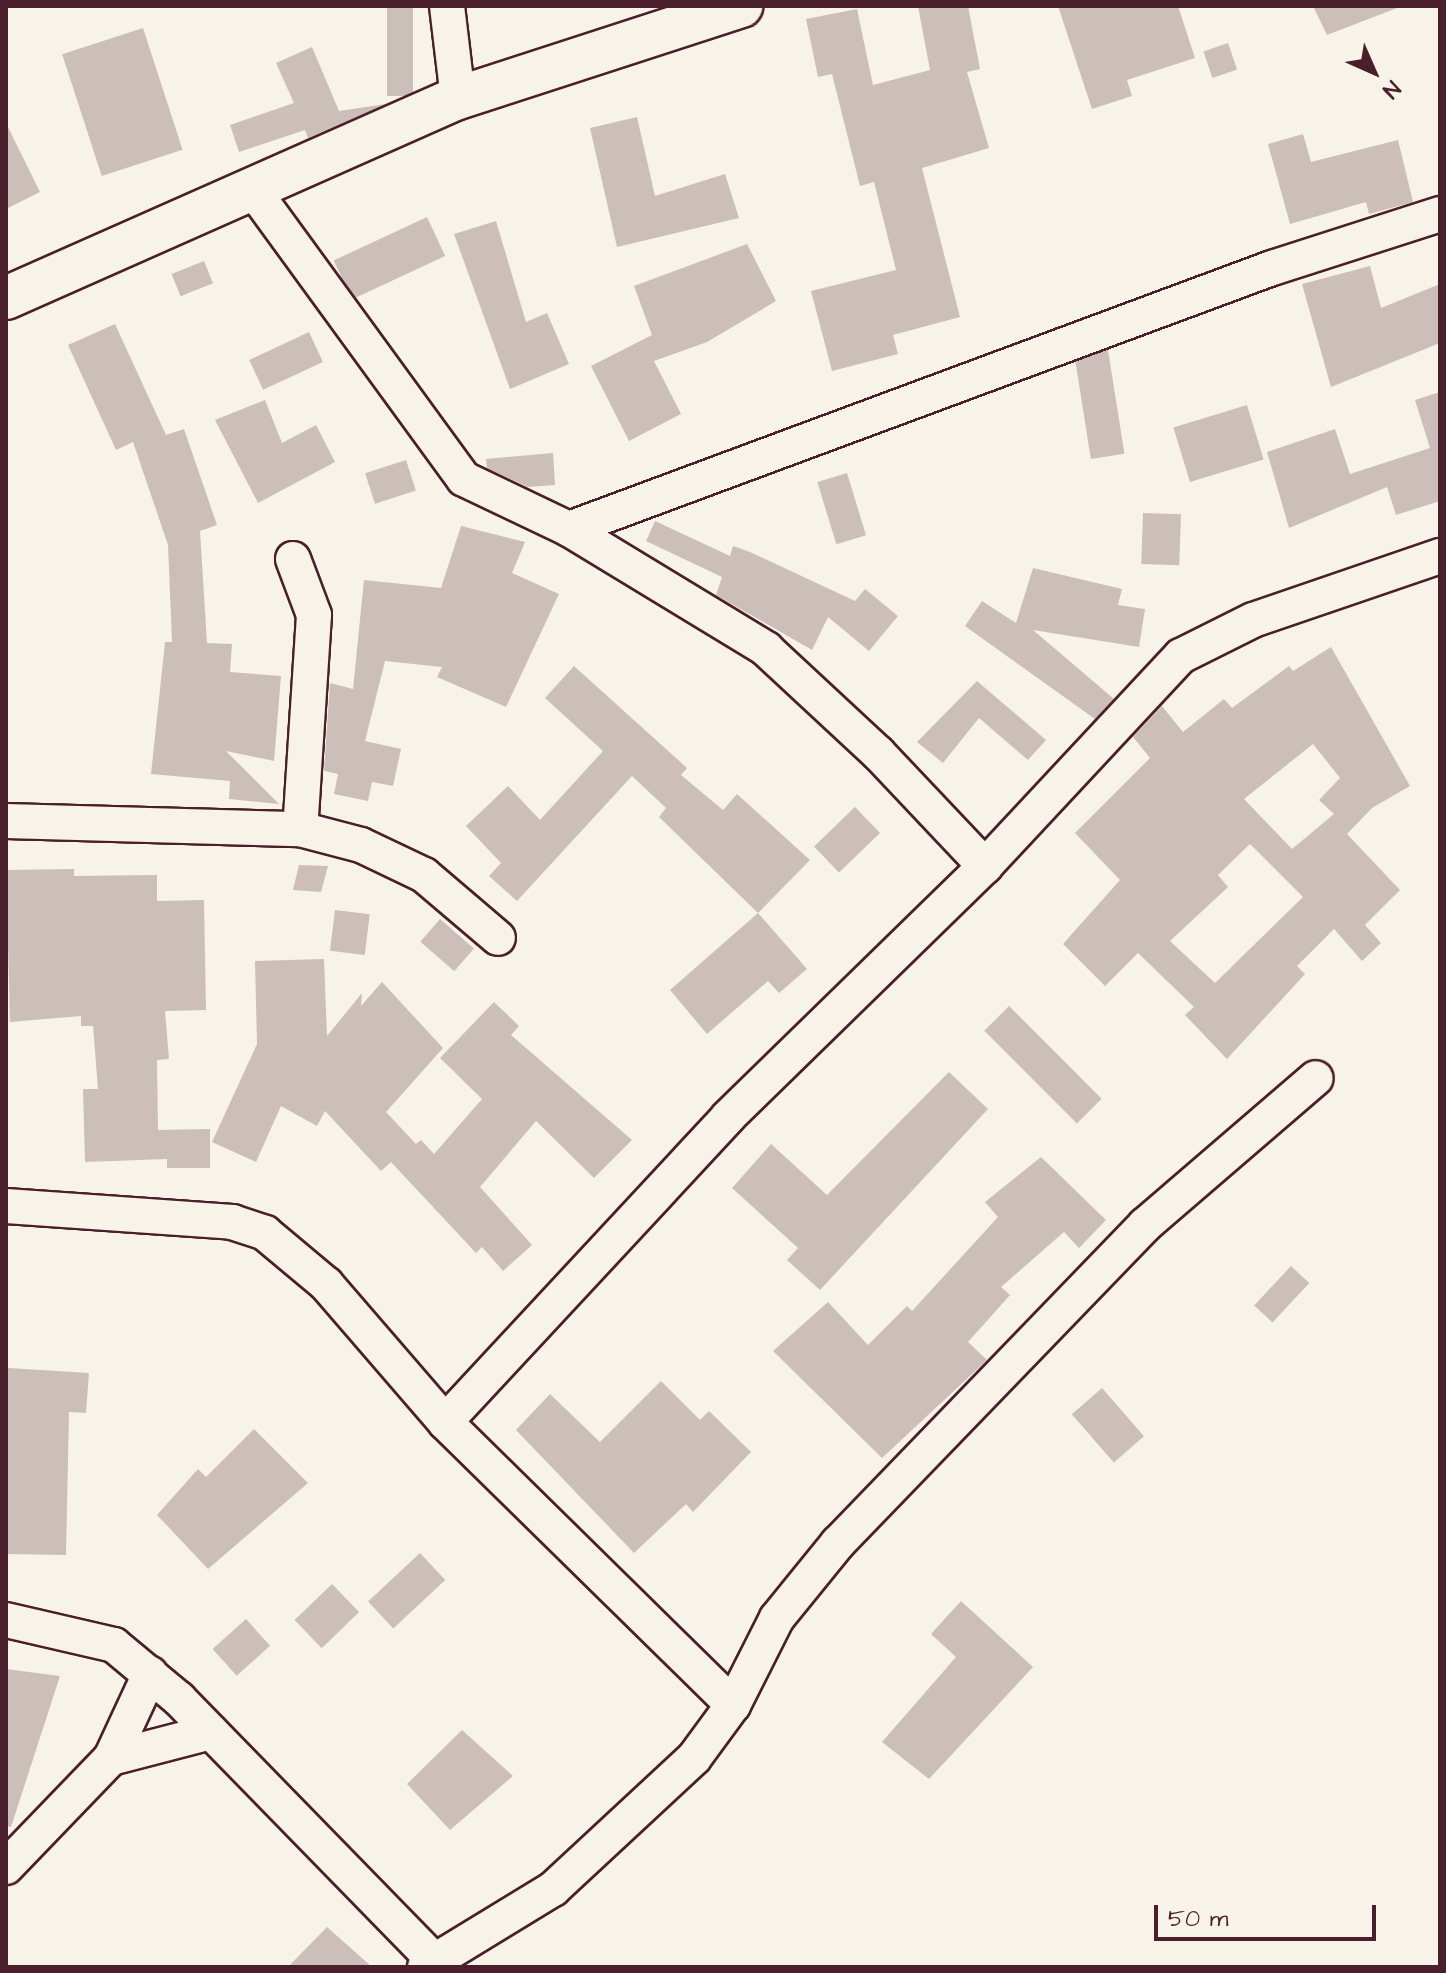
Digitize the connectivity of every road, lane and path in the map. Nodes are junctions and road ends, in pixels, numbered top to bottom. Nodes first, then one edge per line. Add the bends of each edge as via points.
1 (447, 6) edge
2 (741, 6) edge
3 (458, 98) junction
4 (251, 187) junction
5 (1440, 214) edge
6 (6, 298) edge
7 (569, 529) junction
8 (1440, 556) edge
9 (293, 559) dead end
10 (6, 821) edge
11 (300, 829) junction
12 (985, 866) junction
13 (498, 938) dead end
14 (1316, 1078) dead end
15 (6, 1206) edge
16 (445, 1422) junction
17 (6, 1620) edge
18 (150, 1674) junction
19 (733, 1705) junction
20 (211, 1732) junction
21 (111, 1758) junction
22 (6, 1867) edge
23 (428, 1962) edge

1 - 3 street
2 - 3 street
3 - 4 street
4 - 6 street
4 - 7 street via 464,479
5 - 7 street via 1272,268
7 - 12 street via 766,649
8 - 12 street via 1253,620 1181,656
9 - 11 street via 314,615
10 - 11 street
11 - 13 street via 361,845 424,875
12 - 16 street via 728,1117
14 - 19 street via 1145,1225 838,1543 777,1618
15 - 16 street via 232,1222 265,1233 326,1284
16 - 19 street
17 - 18 street via 114,1645
18 - 20 street
18 - 21 street
19 - 23 street via 694,1758 553,1889 488,1932
20 - 21 street
20 - 23 street
21 - 22 street

